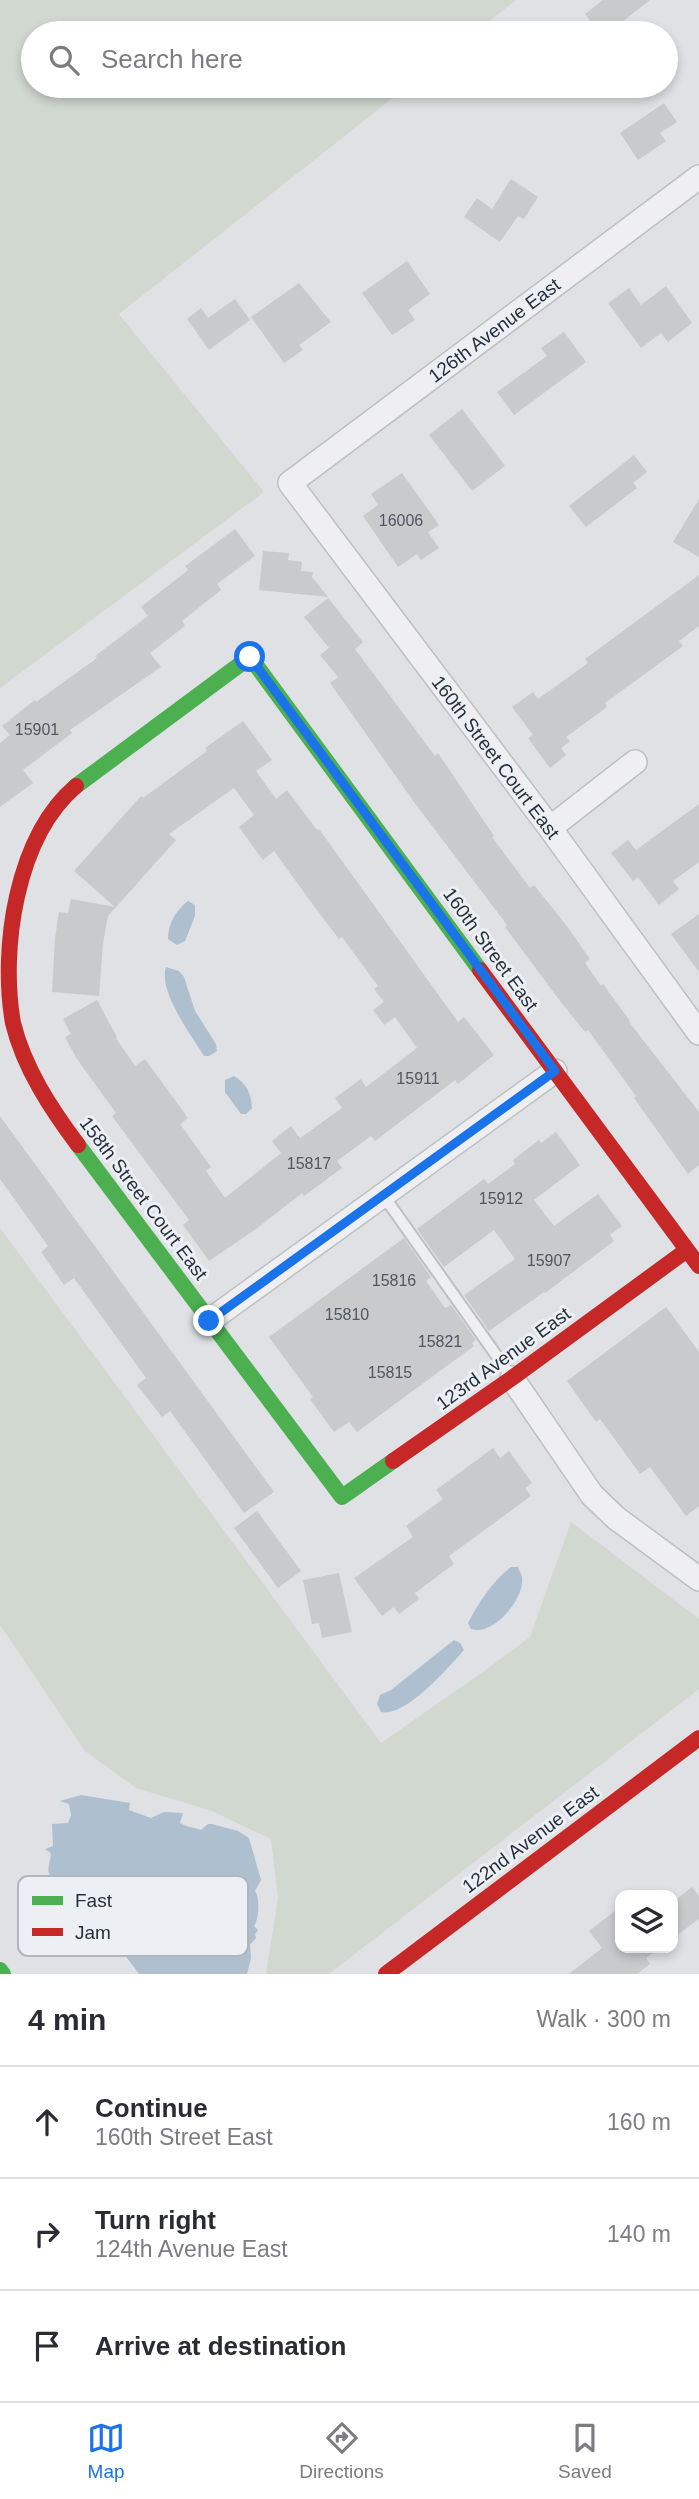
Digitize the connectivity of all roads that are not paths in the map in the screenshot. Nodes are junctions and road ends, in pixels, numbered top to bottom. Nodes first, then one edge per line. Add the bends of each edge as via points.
1 (699, 177) edge
2 (290, 483) joint
3 (250, 657) joint
4 (635, 762) dead end
5 (550, 828) junction
6 (699, 1033) edge
7 (555, 1071) junction
8 (383, 1195) junction
9 (687, 1251) junction
10 (699, 1266) edge
11 (209, 1321) junction
12 (512, 1378) junction
13 (342, 1497) joint
14 (699, 1579) edge
15 (699, 1738) edge
16 (0, 1970) edge
17 (3, 1974) edge
18 (386, 1974) edge

1 - 2 street, 126th Avenue East
2 - 5 street, 160th Street Court East
3 - 7 street, 160th Street East
3 - 11 street, 158th Street Court East via 65,796 27,850 6,924 5,971 12,1020 40,1089
4 - 5 street
5 - 6 street, 160th Street Court East
7 - 8 street
7 - 9 street, 160th Street East
8 - 11 street
8 - 12 lane
9 - 10 street, 160th Street East
9 - 12 street, 123rd Avenue East
11 - 13 street, 158th Street Court East
12 - 13 street, 123rd Avenue East
12 - 14 street via 592,1495
15 - 18 street, 122nd Avenue East
16 - 17 street

